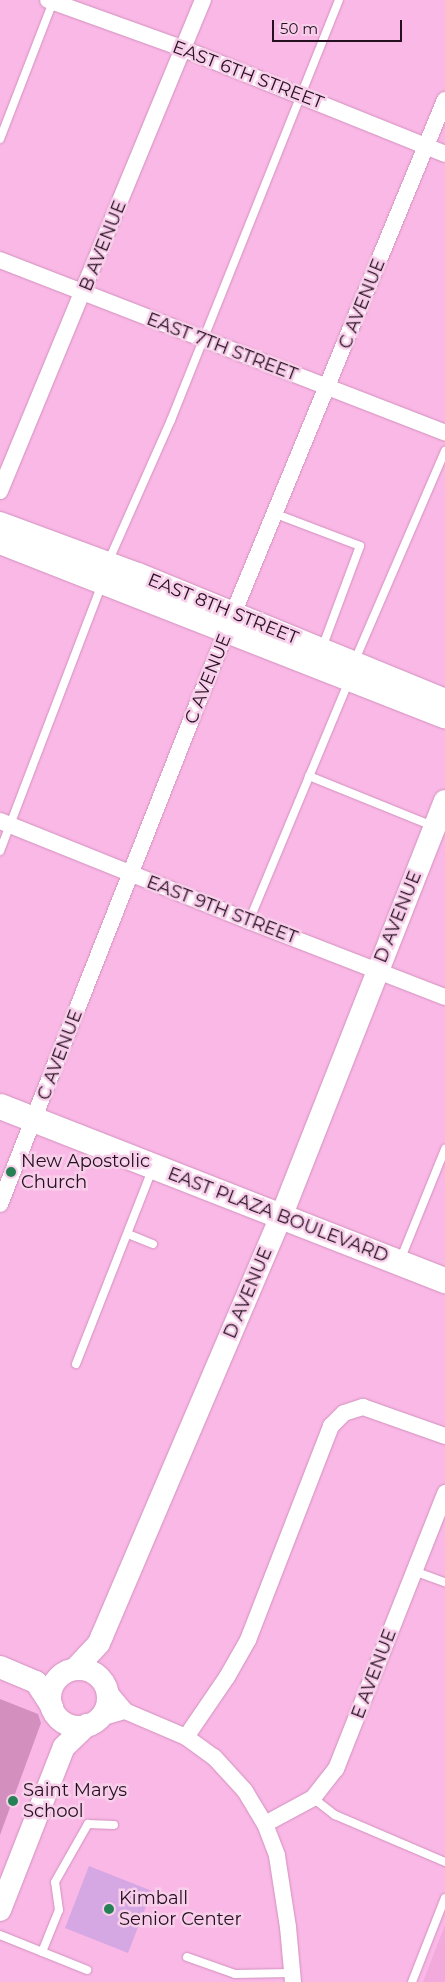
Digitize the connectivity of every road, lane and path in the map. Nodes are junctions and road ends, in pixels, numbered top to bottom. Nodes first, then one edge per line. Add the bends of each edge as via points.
1 (203, 0) edge
2 (339, 0) edge
3 (51, 1) edge
4 (184, 49) junction
5 (301, 96) junction
6 (445, 100) edge
7 (0, 139) edge
8 (427, 147) junction
9 (445, 154) edge
10 (0, 260) edge
11 (84, 293) junction
12 (203, 340) junction
13 (328, 387) junction
14 (445, 433) edge
15 (445, 451) edge
16 (0, 491) edge
17 (276, 514) junction
18 (0, 523) edge
19 (0, 543) edge
20 (105, 573) junction
21 (230, 623) junction
22 (321, 650) junction
23 (352, 671) junction
24 (445, 700) edge
25 (445, 717) edge
26 (309, 776) junction
27 (445, 801) edge
28 (5, 823) edge
29 (435, 826) junction
30 (0, 850) edge
31 (131, 874) junction
32 (249, 921) junction
33 (377, 969) junction
34 (445, 996) edge
35 (0, 1106) edge
36 (35, 1120) junction
37 (445, 1149) edge
38 (153, 1166) junction
39 (0, 1204) edge
40 (281, 1217) junction
41 (128, 1234) junction
42 (153, 1244) dead end
43 (399, 1263) junction
44 (445, 1280) edge
45 (76, 1364) dead end
46 (445, 1436) edge
47 (445, 1493) edge
48 (414, 1571) junction
49 (445, 1582) edge
50 (99, 1643) junction
51 (0, 1667) edge
52 (69, 1671) junction
53 (37, 1683) junction
54 (103, 1684) junction
55 (124, 1709) junction
56 (54, 1711) junction
57 (93, 1721) junction
58 (186, 1737) junction
59 (64, 1747) junction
60 (313, 1798) junction
61 (264, 1824) junction
62 (114, 1825) dead end
63 (445, 1862) edge
64 (445, 1898) edge
65 (0, 1910) edge
66 (0, 1935) edge
67 (42, 1952) junction
68 (187, 1957) dead end
69 (87, 1970) dead end
70 (293, 1978) edge
71 (412, 1982) edge

1 - 4 street, B AVENUE
2 - 5 lane
3 - 4 street, EAST 6TH STREET
3 - 7 lane
4 - 5 street, EAST 6TH STREET
4 - 11 street, B AVENUE
5 - 8 street, EAST 6TH STREET
5 - 12 lane
6 - 8 street, C AVENUE
8 - 9 street, EAST 6TH STREET
8 - 13 street, C AVENUE
10 - 11 street, EAST 7TH STREET
11 - 12 street, EAST 7TH STREET
11 - 16 street, B AVENUE
12 - 13 street, EAST 7TH STREET
12 - 20 lane
13 - 14 street, EAST 7TH STREET
13 - 17 street, C AVENUE
15 - 23 lane
17 - 21 street, C AVENUE
17 - 22 lane via 360,546
18 - 20 street, EAST 8TH STREET
19 - 20 street, EAST 8TH STREET
20 - 21 street, EAST 8TH STREET
20 - 28 lane
21 - 22 street, EAST 8TH STREET
21 - 23 street, EAST 8TH STREET
21 - 31 street, C AVENUE
22 - 23 street, EAST 8TH STREET
23 - 24 street, EAST 8TH STREET
23 - 25 street, EAST 8TH STREET
23 - 26 lane
26 - 29 lane
26 - 32 lane
27 - 29 street, D AVENUE
28 - 30 lane
28 - 31 street, EAST 9TH STREET
29 - 33 street, D AVENUE
31 - 32 street, EAST 9TH STREET
31 - 36 street, C AVENUE
32 - 33 street, EAST 9TH STREET
33 - 34 street, EAST 9TH STREET
33 - 40 street, D AVENUE
35 - 36 main road, EAST PLAZA BOULEVARD
36 - 38 main road, EAST PLAZA BOULEVARD
36 - 39 street, C AVENUE
37 - 43 lane
38 - 40 main road, EAST PLAZA BOULEVARD
38 - 41 lane
40 - 43 main road, EAST PLAZA BOULEVARD
40 - 50 street, D AVENUE
41 - 42 lane
41 - 45 lane
43 - 44 main road, EAST PLAZA BOULEVARD
46 - 58 street via 363,1407 344,1413 331,1426 248,1640
47 - 48 street, E AVENUE
48 - 49 lane
48 - 60 street, E AVENUE via 336,1769
50 - 52 street, D AVENUE
50 - 54 street, D AVENUE
51 - 53 street
52 - 53 street
52 - 54 street via 90,1671
52 - 56 street via 52,1688
53 - 56 street
54 - 55 street
54 - 57 street via 108,1701 105,1710
55 - 57 street
55 - 58 street
56 - 57 street via 73,1726
56 - 59 street
57 - 59 street
58 - 61 street via 214,1757 245,1791
59 - 65 street
60 - 61 street, E AVENUE
60 - 63 lane via 335,1815
61 - 70 street via 277,1856
62 - 67 lane via 88,1824 78,1840 55,1882 59,1910
64 - 71 lane
66 - 67 lane
67 - 69 lane
68 - 70 lane via 235,1974

